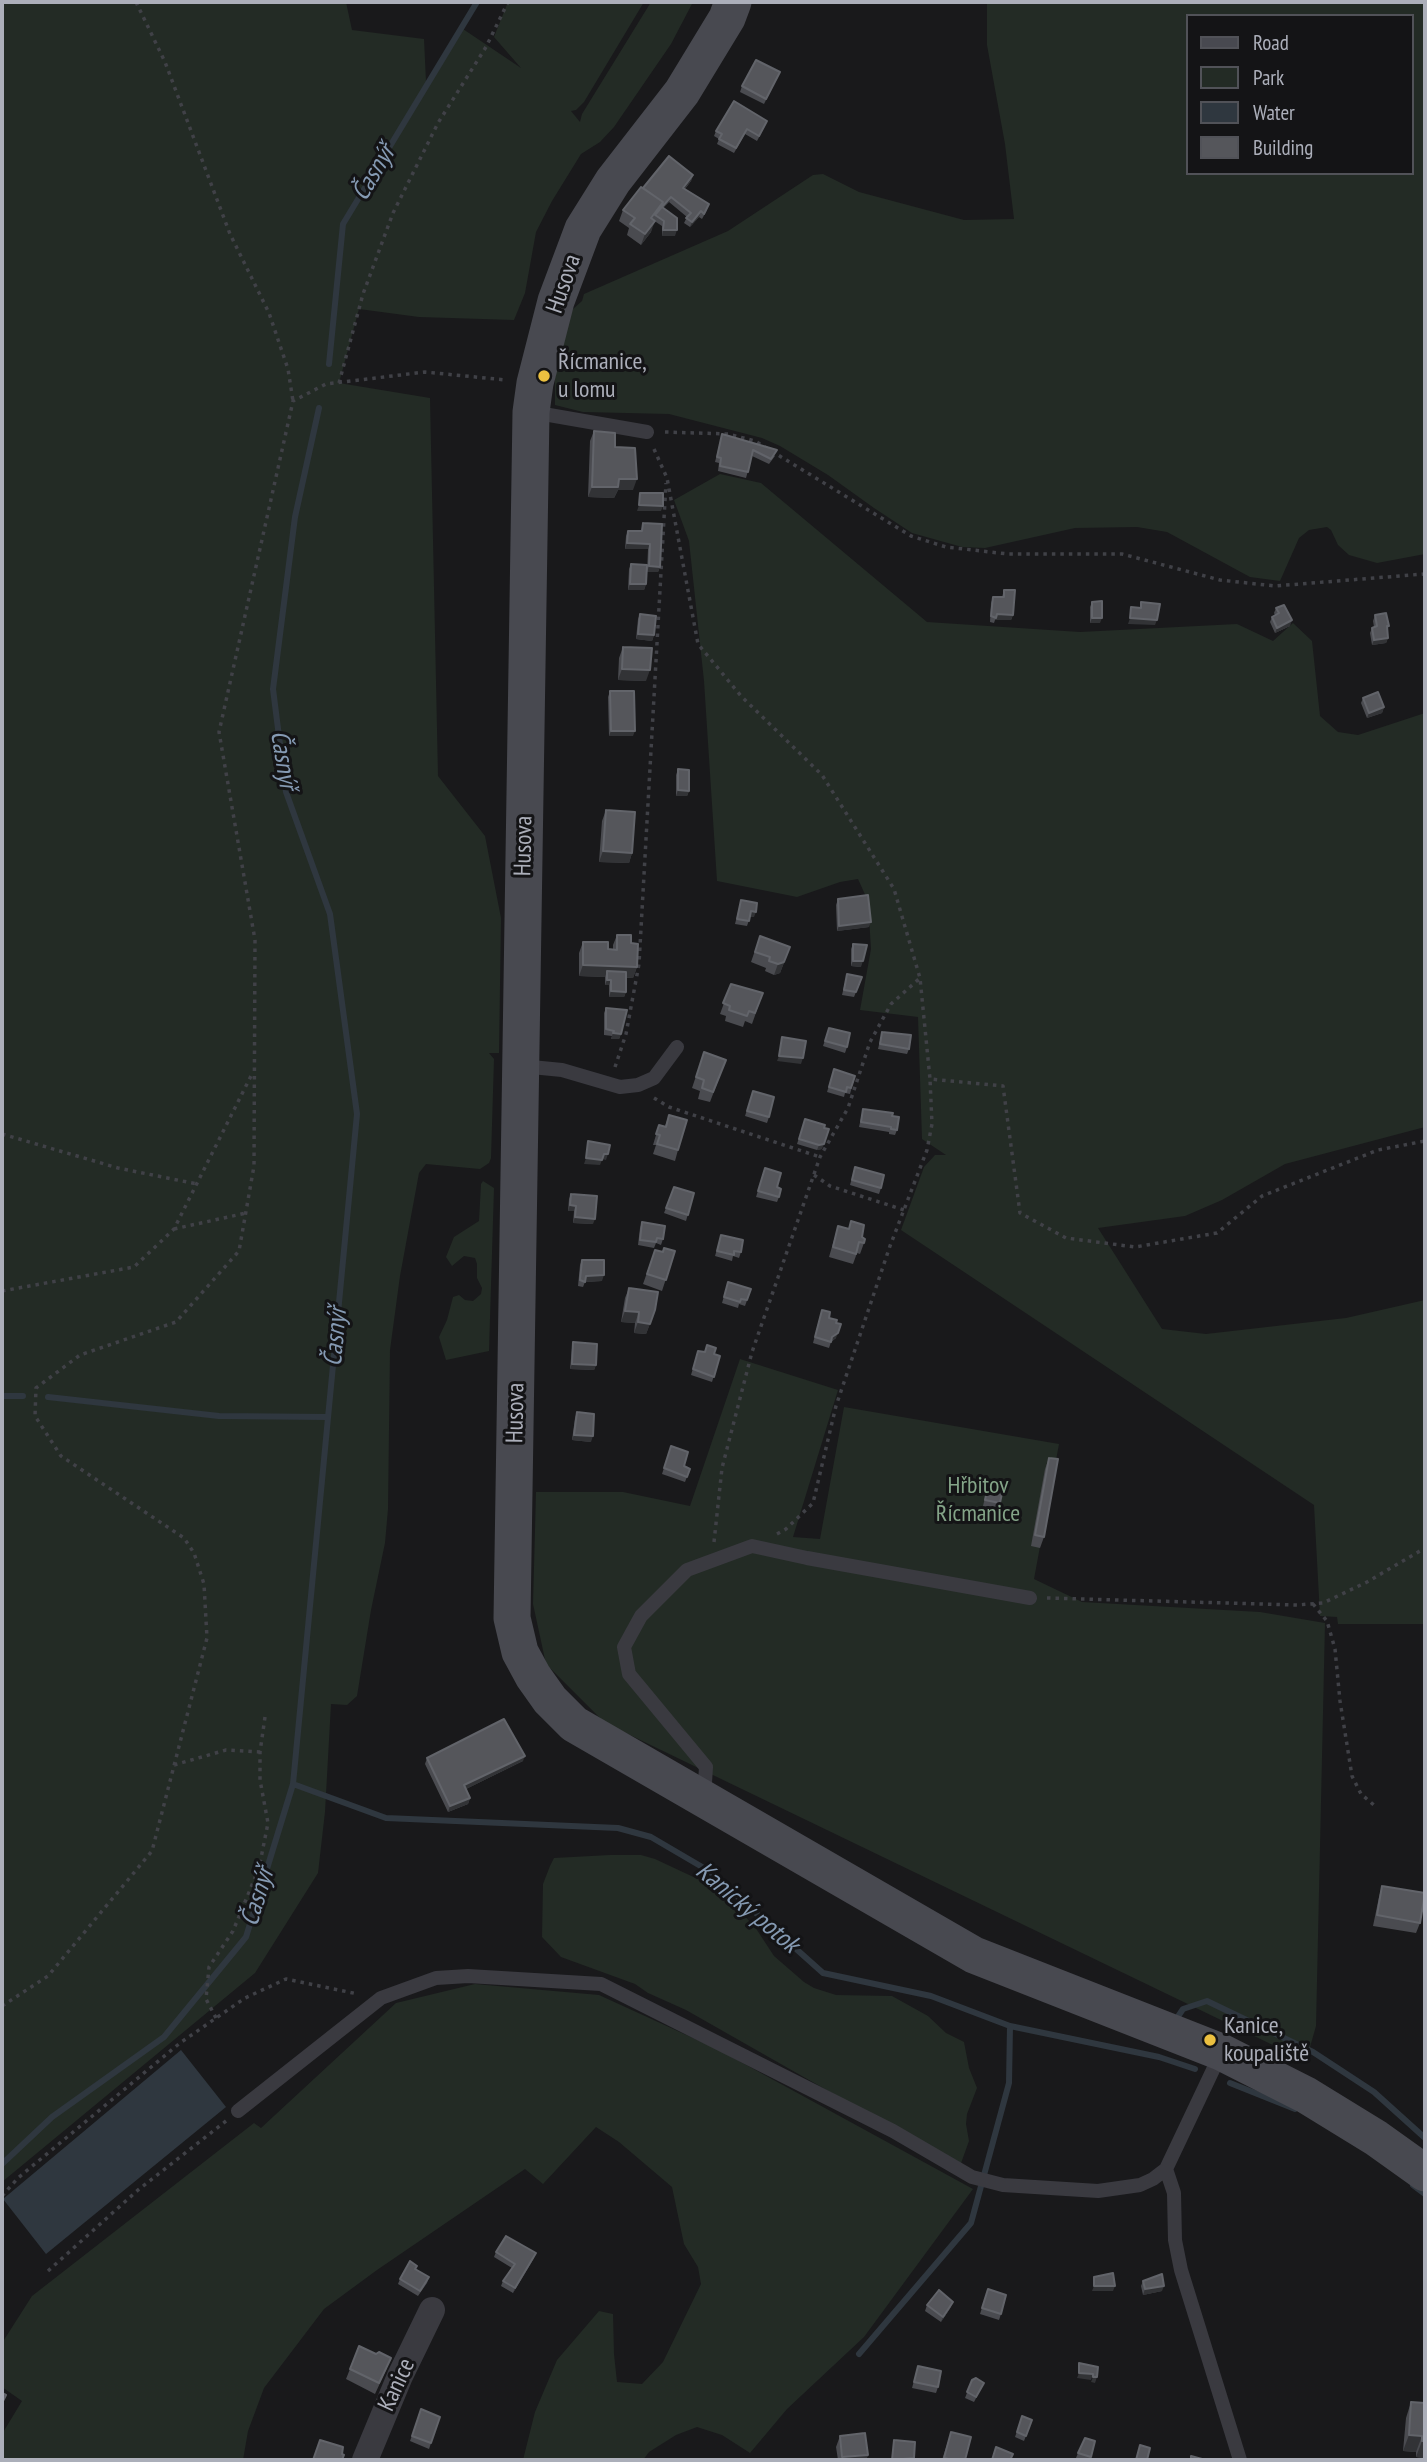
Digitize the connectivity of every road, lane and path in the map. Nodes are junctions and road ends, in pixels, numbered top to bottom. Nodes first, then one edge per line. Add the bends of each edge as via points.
1 (136, 2) edge
2 (508, 2) edge
3 (733, 2) edge
4 (339, 383) junction
5 (533, 397) junction
6 (293, 401) junction
7 (647, 432) junction
8 (667, 478) junction
9 (1424, 575) edge
10 (920, 978) junction
11 (677, 1047) dead end
12 (521, 1066) junction
13 (254, 1070) junction
14 (930, 1079) junction
15 (610, 1084) junction
16 (638, 1085) junction
17 (2, 1134) edge
18 (1425, 1141) edge
19 (820, 1157) junction
20 (814, 1175) junction
21 (197, 1184) junction
22 (904, 1210) junction
23 (246, 1213) junction
24 (174, 1229) junction
25 (2, 1291) edge
26 (752, 1546) junction
27 (1425, 1548) edge
28 (711, 1561) junction
29 (1031, 1598) joint
30 (1313, 1604) junction
31 (265, 1717) dead end
32 (260, 1752) junction
33 (174, 1765) junction
34 (704, 1799) junction
35 (1375, 1806) dead end
36 (381, 1998) junction
37 (3, 2004) edge
38 (216, 2018) junction
39 (1221, 2052) junction
40 (238, 2111) joint
41 (1166, 2169) junction
42 (1425, 2173) edge
43 (2, 2196) edge
44 (48, 2271) dead end
45 (432, 2310) dead end
46 (365, 2460) edge
47 (1240, 2460) edge

1 - 6 path via 165,62 230,234 268,313 288,369
2 - 4 path via 393,213 363,294
3 - 5 main road, Husova via 682,92 613,181 583,229 556,301
4 - 5 path via 425,372
4 - 6 path via 326,384
5 - 7 lane
5 - 12 main road, Husova
6 - 13 path via 219,732 255,940
7 - 8 path
7 - 9 path via 728,434 755,441 911,536 946,547 1008,554 1122,554 1220,580 1275,586
8 - 10 path via 698,644 741,696 822,775 894,889
8 - 15 path via 639,964 626,1034
10 - 14 path
10 - 19 path via 891,1004 870,1042 848,1108
11 - 16 lane via 654,1078
12 - 15 lane via 562,1070
12 - 34 main road, Husova via 512,1618 520,1652 550,1700 574,1724
13 - 21 path
13 - 23 path via 254,1166
14 - 18 path via 1003,1086 1020,1213 1066,1238 1135,1247 1217,1233 1262,1196 1378,1150
14 - 22 path via 932,1125
15 - 16 lane
16 - 19 path via 669,1107
17 - 21 path via 118,1168
19 - 20 path
20 - 22 path via 830,1186
20 - 28 path via 752,1352 722,1468
21 - 24 path
22 - 26 path via 836,1406 813,1503 786,1529
23 - 24 path
23 - 33 path via 239,1251 176,1322 80,1355 36,1388 35,1416 61,1456 184,1538 194,1553 204,1584 207,1638
24 - 25 path via 134,1267
26 - 28 lane
26 - 29 lane
27 - 30 path via 1367,1582
28 - 34 lane via 687,1570 641,1616 624,1647 629,1674 706,1767
29 - 30 path
30 - 35 path via 1327,1621 1335,1649 1352,1776 1361,1794
31 - 32 path
32 - 33 path via 226,1750
32 - 38 path via 268,1823 258,1868 233,1931 209,1967 206,1999
33 - 37 path via 152,1850 48,1976
34 - 39 main road, Husova via 974,1955
36 - 38 path via 286,1979
36 - 40 lane
36 - 41 lane via 436,1978 601,1984 892,2131 972,2177 1003,2185 1098,2191 1140,2185
38 - 43 path via 180,2043
39 - 41 lane
39 - 42 main road, Husova via 1306,2095
40 - 44 path via 138,2190
41 - 47 lane via 1174,2193 1181,2270
45 - 46 street, Kanice

